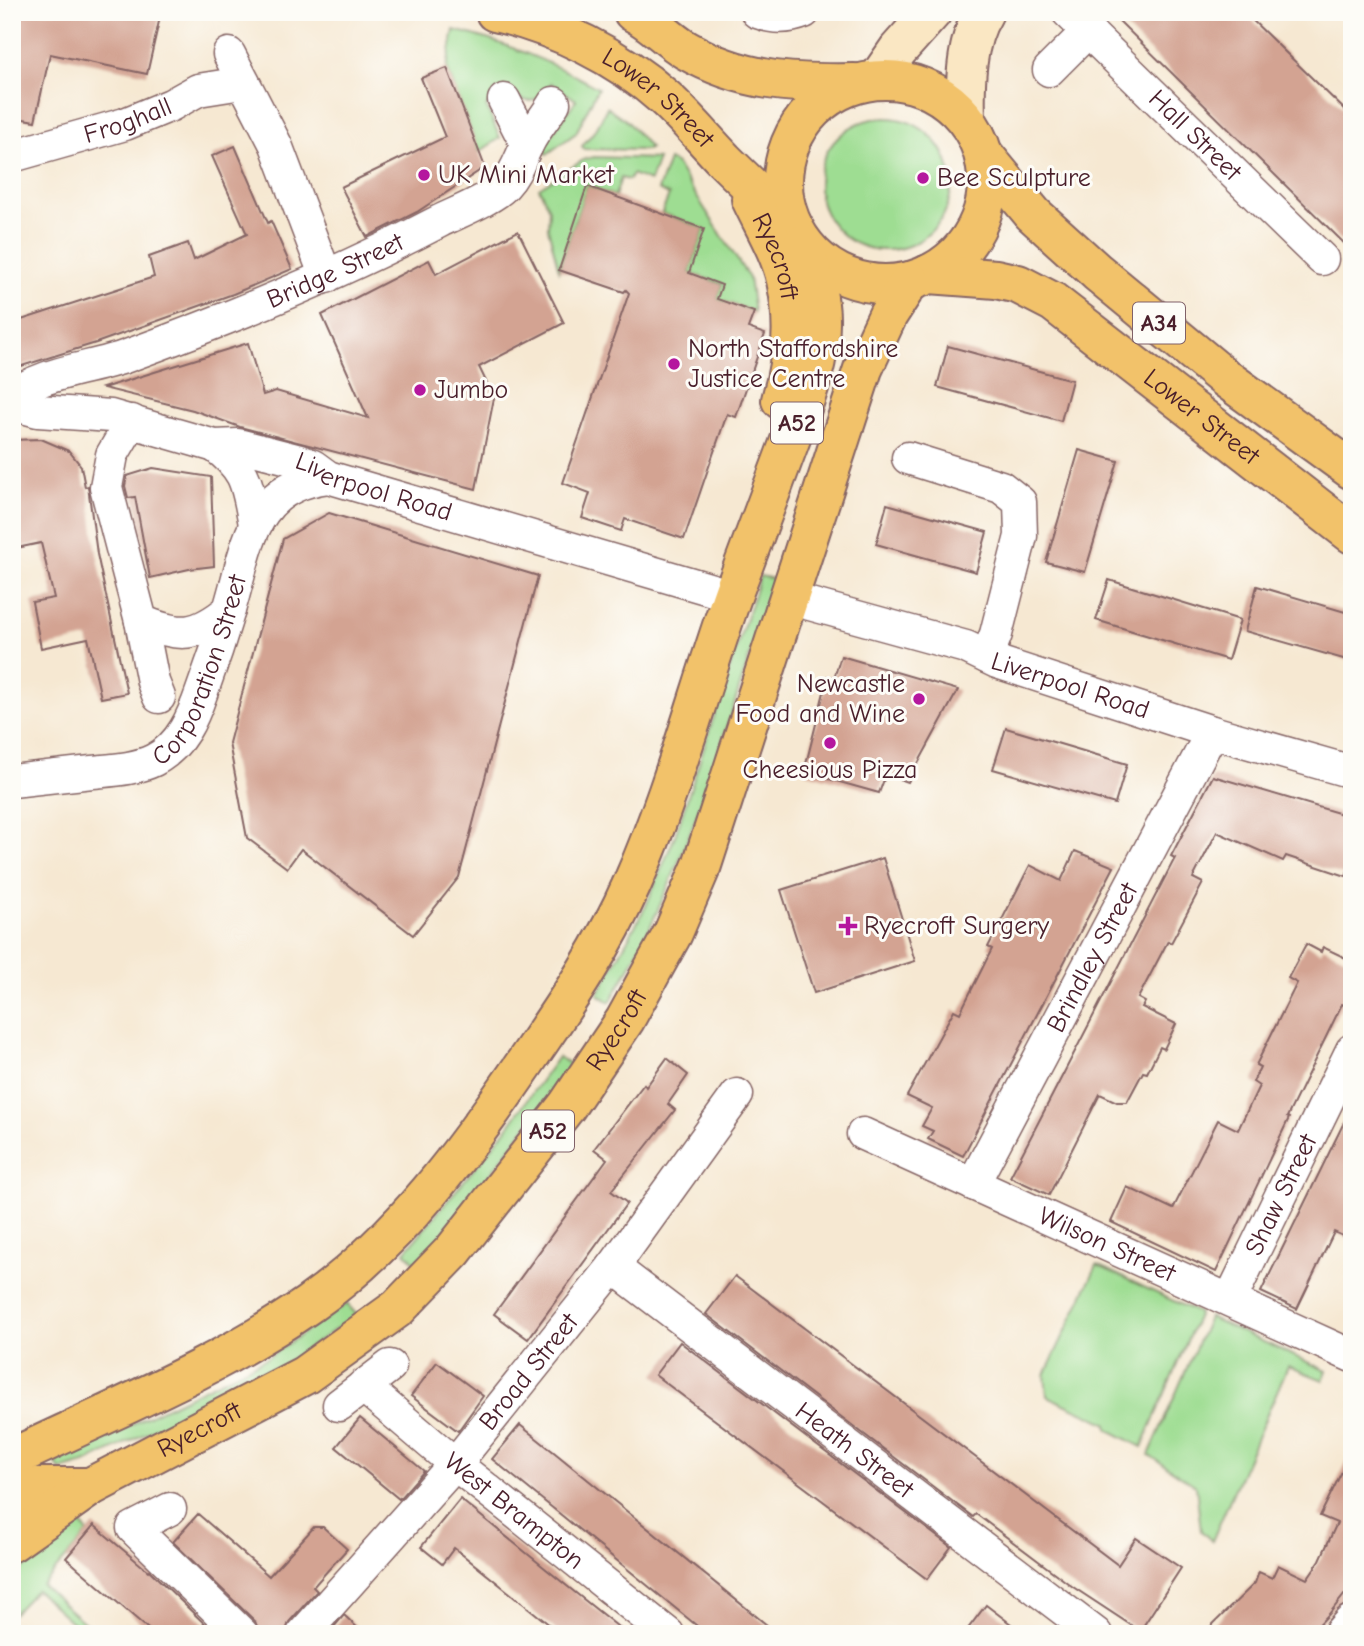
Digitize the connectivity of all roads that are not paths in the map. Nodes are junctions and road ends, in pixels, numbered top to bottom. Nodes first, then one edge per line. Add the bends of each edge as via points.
1 (495, 12) edge
2 (634, 12) edge
3 (757, 12) edge
4 (804, 12) edge
5 (932, 12) edge
6 (984, 12) edge
7 (1078, 22) edge
8 (229, 54) dead end
9 (1049, 70) dead end
10 (868, 81) junction
11 (242, 83) junction
12 (504, 100) dead end
13 (554, 103) dead end
14 (966, 119) junction
15 (527, 145) junction
16 (984, 155) junction
17 (12, 156) edge
18 (738, 173) junction
19 (798, 235) junction
20 (1322, 259) dead end
21 (326, 277) junction
22 (920, 278) junction
23 (114, 361) junction
24 (12, 397) edge
25 (12, 404) edge
26 (121, 419) junction
27 (215, 446) junction
28 (908, 458) dead end
29 (779, 470) junction
30 (1352, 470) edge
31 (328, 477) junction
32 (255, 524) junction
33 (1352, 534) edge
34 (733, 596) junction
35 (788, 598) junction
36 (229, 610) junction
37 (141, 621) junction
38 (987, 657) junction
39 (159, 697) dead end
40 (1212, 732) junction
41 (1352, 772) edge
42 (12, 781) edge
43 (1352, 1050) edge
44 (737, 1095) dead end
45 (863, 1134) dead end
46 (973, 1184) junction
47 (613, 1267) junction
48 (1230, 1300) junction
49 (1352, 1356) edge
50 (390, 1366) dead end
51 (12, 1458) edge
52 (456, 1464) junction
53 (90, 1487) junction
54 (12, 1497) edge
55 (170, 1509) dead end
56 (12, 1542) edge
57 (1352, 1624) edge
58 (242, 1634) edge
59 (303, 1634) edge
60 (668, 1634) edge
61 (1096, 1634) edge
62 (1343, 1634) edge

1 - 18 highway, Lower Street via 543,27 610,57 666,98
2 - 10 highway, Lower Street via 680,46 720,67 799,84
3 - 4 street via 793,16
5 - 10 main road
6 - 14 main road via 972,43 965,83
7 - 9 street
7 - 20 street, Hall Street
8 - 11 street
10 - 14 highway via 918,84
10 - 19 highway via 822,100 792,139 783,168 783,188
11 - 17 street, Froghall via 198,90 125,124
11 - 21 street via 276,145
12 - 15 street
13 - 15 street, Bridge Street
14 - 16 highway
15 - 21 street, Bridge Street via 504,187
16 - 22 highway via 986,195 973,233 947,263
16 - 30 highway, Lower Street / A34 via 1033,215 1097,272 1224,377
18 - 19 highway, Lower Street
18 - 29 highway, Ryecroft / A52 via 786,278 791,358 772,431
19 - 22 highway via 817,258 851,279 891,284
19 - 29 highway, Ryecroft / A52 via 818,295 817,361
21 - 23 street, Bridge Street
22 - 33 highway, Lower Street / A34 via 996,279 1018,284 1053,302
22 - 35 highway, Ryecroft / A52 via 888,314 863,369
23 - 24 street, Bridge Street via 23,387
23 - 26 street via 94,380 97,398
25 - 26 street, Liverpool Road
26 - 27 street, Liverpool Road
26 - 37 street via 106,487
27 - 31 street, Liverpool Road via 238,445 300,461
27 - 32 street via 243,474
28 - 38 street via 1001,487 1020,502 1021,536
29 - 34 highway, Ryecroft / A52
31 - 32 street, Corporation Street via 284,490
31 - 34 street, Liverpool Road
32 - 36 street, Corporation Street
34 - 51 highway, Ryecroft / A52 via 654,831 598,951 510,1085 405,1220 332,1287 250,1341
35 - 38 street, Liverpool Road via 966,647
35 - 53 highway, Ryecroft / A52 via 719,815 673,933 625,1020 511,1180 453,1251 384,1320 305,1375
36 - 37 street via 190,633
36 - 42 street, Corporation Street via 193,716 168,750 130,767
37 - 39 street
38 - 40 street, Liverpool Road
40 - 41 street, Liverpool Road
40 - 46 street, Brindley Street
43 - 48 street, Shaw Street
44 - 47 street, Broad Street
45 - 46 street, Wilson Street
46 - 48 street, Wilson Street
47 - 52 street, Broad Street
47 - 61 street, Heath Street
48 - 49 street, Wilson Street
50 - 52 street, West Brampton via 351,1395
52 - 59 street, Broad Street
52 - 60 street, West Brampton
53 - 54 highway via 36,1487
53 - 56 highway, Ryecroft / A52
55 - 58 street via 133,1528
57 - 62 street

